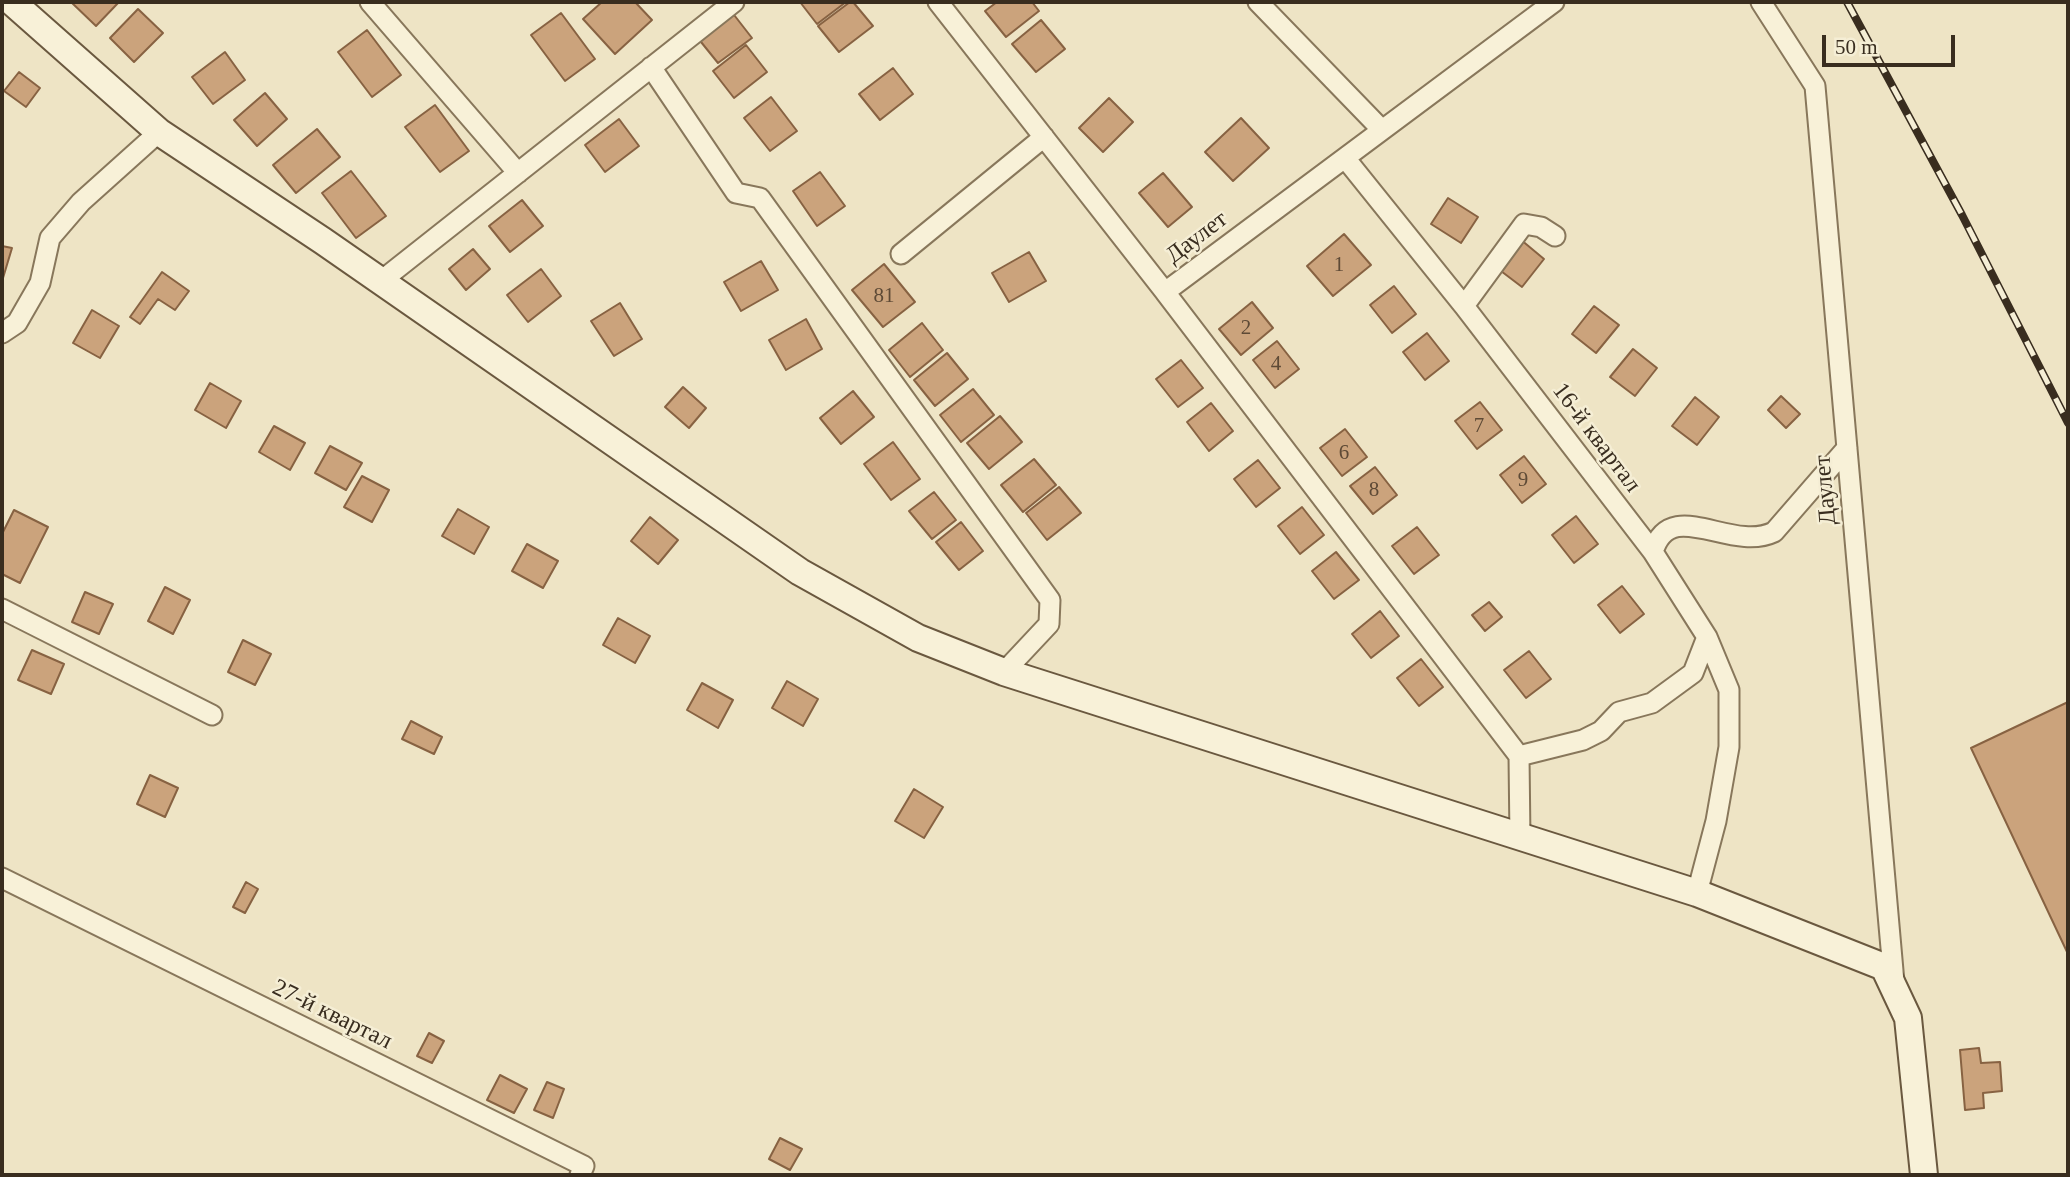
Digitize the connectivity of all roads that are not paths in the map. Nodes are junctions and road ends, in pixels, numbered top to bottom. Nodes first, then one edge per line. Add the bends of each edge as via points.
1 (12, 2) edge
2 (370, 2) edge
3 (734, 2) edge
4 (938, 2) edge
5 (1258, 2) edge
6 (1554, 2) edge
7 (1761, 2) edge
8 (651, 67) junction
9 (1382, 130) junction
10 (159, 132) junction
11 (1044, 137) junction
12 (1345, 158) junction
13 (518, 173) junction
14 (1555, 236) dead end
15 (901, 254) dead end
16 (381, 281) junction
17 (1165, 292) junction
18 (1464, 306) junction
19 (2, 333) edge
20 (1847, 448) junction
21 (1653, 552) junction
22 (2, 609) edge
23 (1707, 637) junction
24 (1004, 672) junction
25 (212, 715) dead end
26 (1519, 756) junction
27 (1520, 839) junction
28 (2, 878) edge
29 (1697, 893) junction
30 (1894, 990) junction
31 (580, 1175) edge
32 (1924, 1175) edge

1 - 10 street
2 - 13 street
3 - 8 street
4 - 11 street, Даулет
5 - 9 street
6 - 9 street, Даулет
7 - 20 street, Даулет via 1815,86
8 - 13 street
8 - 24 street via 736,193 760,198 1050,600 1049,624
9 - 12 street, Даулет
10 - 16 street
10 - 19 street via 81,202 50,238 40,283 17,323
11 - 15 street
11 - 17 street, Даулет
12 - 17 street, Даулет
12 - 18 street, 16-й квартал
13 - 16 street
14 - 18 street via 1524,223
16 - 24 street via 800,572 918,638
17 - 26 street
18 - 21 street, 16-й квартал
20 - 21 street via 1774,532 1760,539 1741,538 1679,524 1664,531
20 - 30 street, Даулет
21 - 23 street, 16-й квартал
22 - 25 street
23 - 26 street via 1693,673 1652,703 1619,712 1601,731 1583,740
23 - 29 street, 16-й квартал via 1729,690 1729,747
24 - 27 street
26 - 27 street
27 - 29 street
28 - 31 street, 27-й квартал via 584,1166
29 - 30 street via 1884,967
30 - 32 street via 1908,1018

